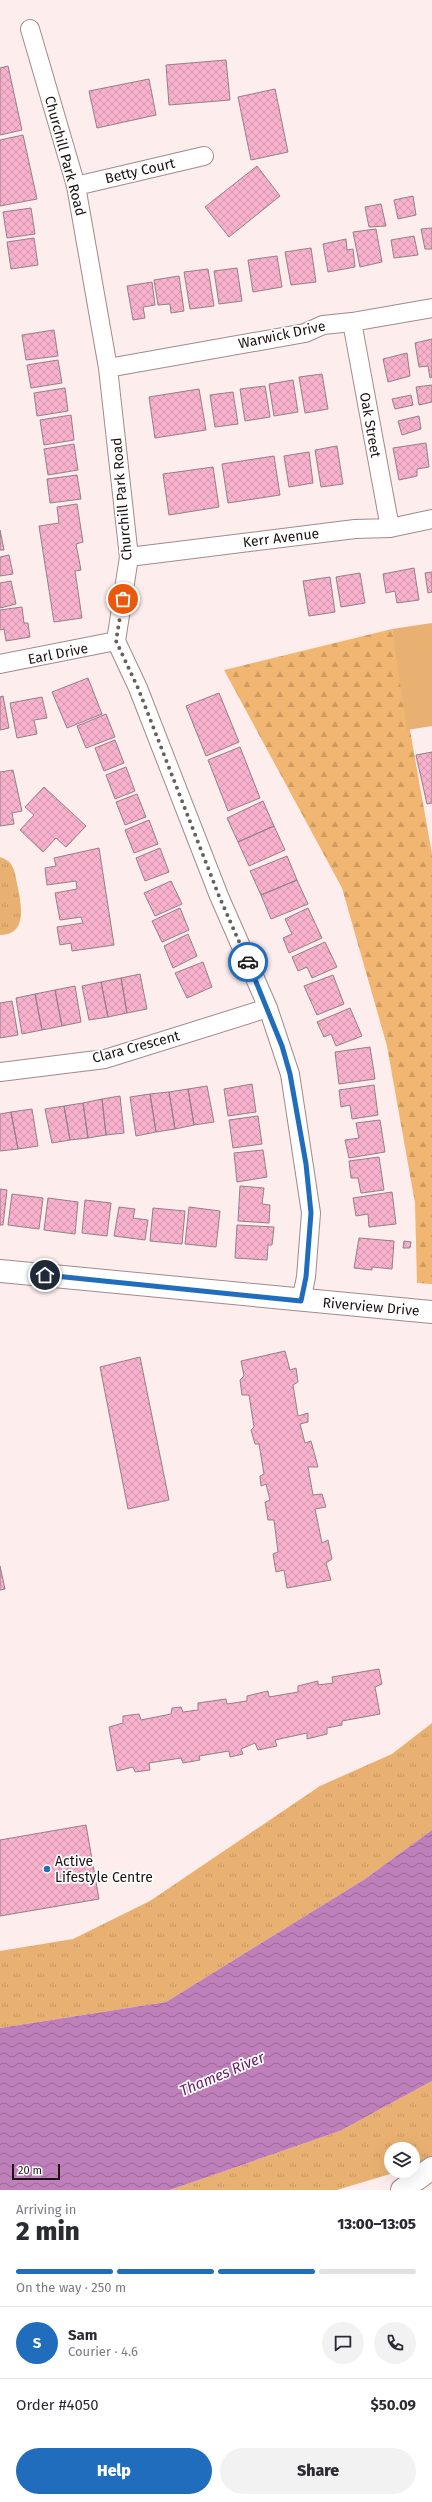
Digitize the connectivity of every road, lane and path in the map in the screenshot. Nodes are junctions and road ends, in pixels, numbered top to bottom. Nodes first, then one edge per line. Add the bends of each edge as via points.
1 (30, 29) dead end
2 (204, 156) dead end
3 (76, 186) junction
4 (432, 308) edge
5 (352, 322) junction
6 (108, 368) junction
7 (432, 518) edge
8 (390, 528) junction
9 (129, 556) junction
10 (116, 641) junction
11 (0, 664) edge
12 (268, 1008) junction
13 (0, 1072) edge
14 (0, 1272) edge
15 (301, 1301) junction
16 (432, 1312) edge
17 (432, 2168) edge
18 (402, 2190) edge

1 - 3 street, Churchill Park Road
2 - 3 street, Betty Court
3 - 6 street, Churchill Park Road
4 - 5 street, Warwick Drive
5 - 6 street, Warwick Drive via 323,325 305,333
5 - 8 street, Oak Street
6 - 9 street, Churchill Park Road
7 - 8 street, Kerr Avenue
8 - 9 street, Kerr Avenue via 355,529
9 - 10 street, Churchill Park Road
10 - 11 street, Earl Drive
10 - 12 street via 138,688 219,896
12 - 13 street, Clara Crescent via 105,1059
12 - 15 street via 290,1074 310,1190 307,1271
14 - 15 street, Riverview Drive
15 - 16 street, Riverview Drive
17 - 18 street

